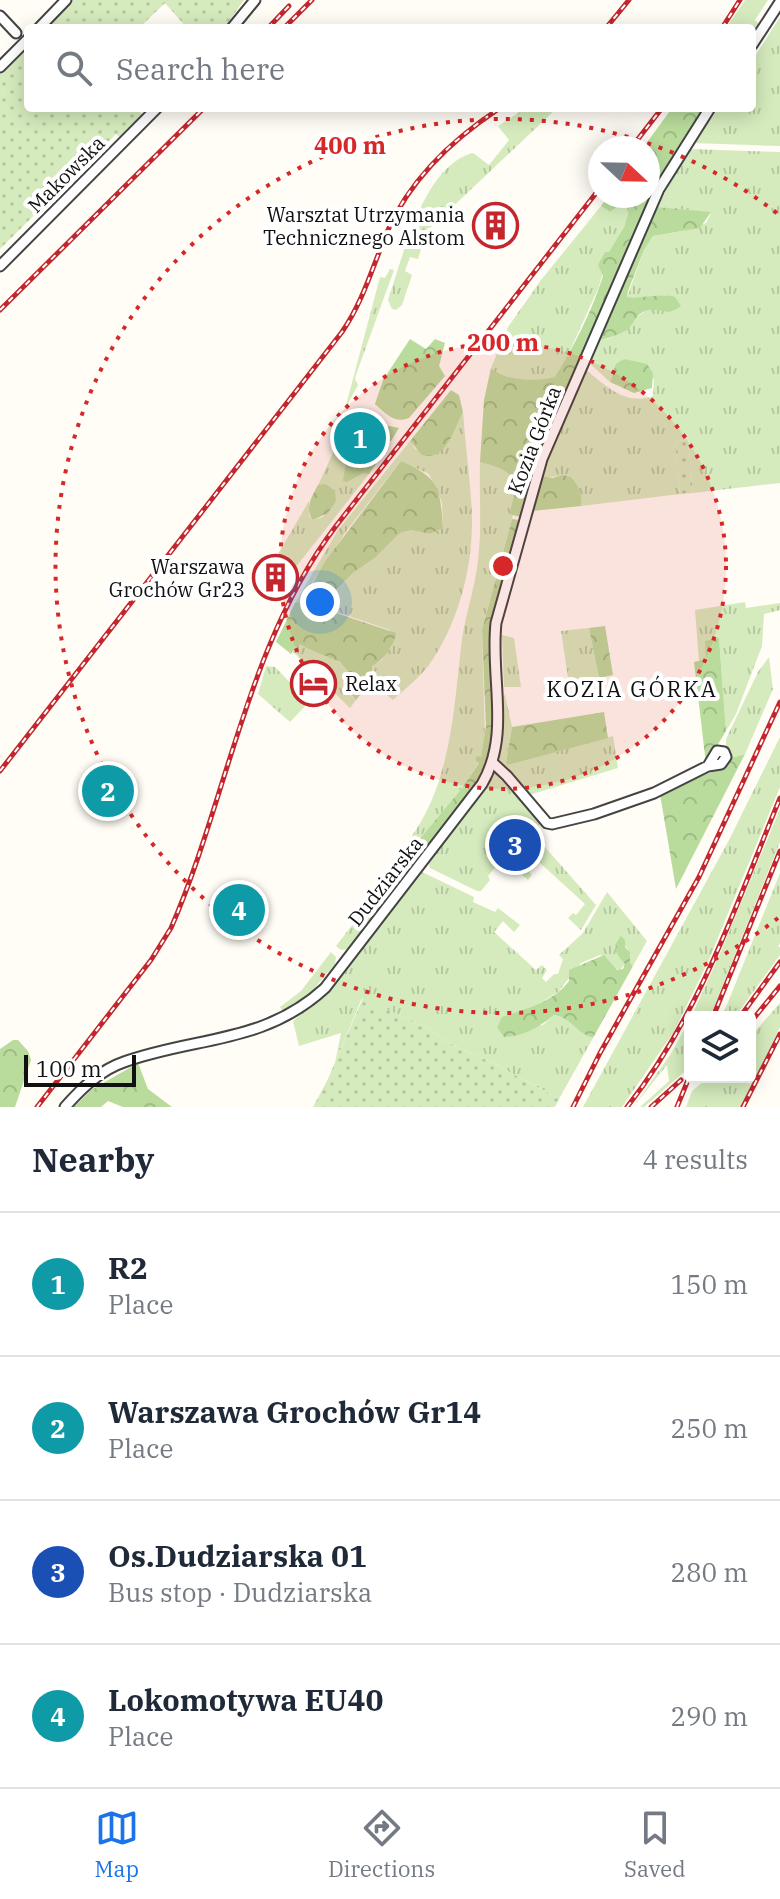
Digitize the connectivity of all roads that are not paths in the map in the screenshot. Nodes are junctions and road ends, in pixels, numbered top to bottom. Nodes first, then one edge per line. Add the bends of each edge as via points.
1 (66, 0) edge
2 (255, 0) edge
3 (780, 2) edge
4 (0, 16) edge
5 (43, 24) edge
6 (235, 24) edge
7 (16, 33) dead end
8 (756, 39) edge
9 (24, 43) edge
10 (0, 67) edge
11 (147, 112) edge
12 (707, 112) edge
13 (0, 266) edge
14 (493, 763) junction
15 (708, 766) dead end
16 (65, 1107) edge

1 - 5 street
2 - 6 street
3 - 8 street
4 - 7 street
9 - 10 street
11 - 13 street, Makowska
12 - 14 street, Kozia Górka via 659,189 542,459 496,623 498,733
14 - 15 street via 551,824 654,793
14 - 16 street, Dudziarska via 468,804 310,1002 260,1028 122,1062 94,1079

